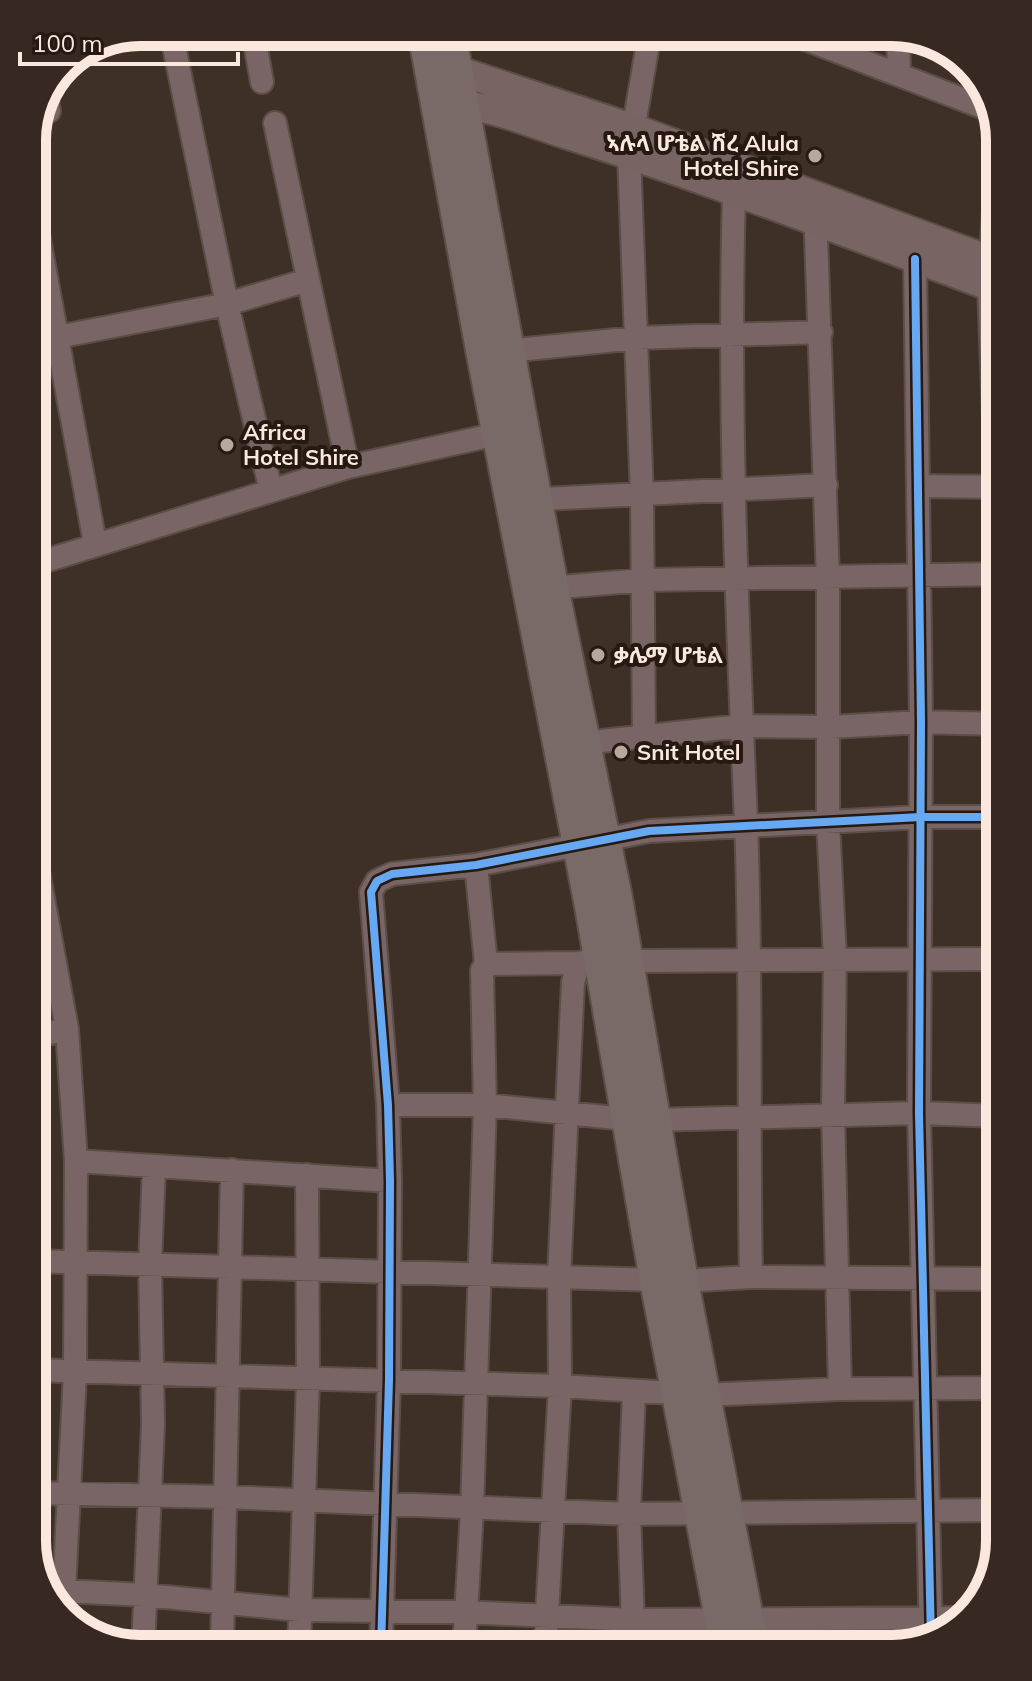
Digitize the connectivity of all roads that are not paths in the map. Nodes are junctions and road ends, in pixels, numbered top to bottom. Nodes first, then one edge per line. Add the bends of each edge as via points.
1 (174, 46) edge
2 (256, 46) edge
3 (431, 46) edge
4 (447, 46) edge
5 (648, 46) edge
6 (823, 46) edge
7 (898, 46) edge
8 (444, 71) junction
9 (899, 75) junction
10 (262, 82) dead end
11 (450, 105) junction
12 (979, 106) edge
13 (275, 123) dead end
14 (632, 142) junction
15 (734, 194) junction
16 (815, 210) junction
17 (915, 259) junction
18 (986, 272) edge
19 (986, 273) edge
20 (46, 274) edge
21 (308, 280) junction
22 (227, 304) junction
23 (821, 332) junction
24 (58, 336) junction
25 (730, 336) junction
26 (636, 338) junction
27 (46, 339) edge
28 (507, 351) junction
29 (512, 431) junction
30 (348, 467) junction
31 (826, 485) junction
32 (919, 486) junction
33 (732, 487) junction
34 (986, 487) edge
35 (271, 491) junction
36 (642, 496) junction
37 (525, 500) junction
38 (95, 543) junction
39 (46, 560) edge
40 (986, 575) edge
41 (735, 578) junction
42 (917, 578) junction
43 (643, 580) junction
44 (828, 580) junction
45 (540, 589) junction
46 (921, 722) junction
47 (986, 724) edge
48 (741, 726) junction
49 (830, 727) junction
50 (644, 738) junction
51 (578, 762) junction
52 (921, 817) junction
53 (986, 817) edge
54 (828, 822) junction
55 (746, 826) junction
56 (590, 840) junction
57 (476, 865) junction
58 (46, 949) edge
59 (835, 958) junction
60 (986, 959) edge
61 (747, 960) junction
62 (922, 960) junction
63 (601, 961) junction
64 (486, 964) junction
65 (67, 1029) junction
66 (46, 1034) edge
67 (388, 1105) junction
68 (485, 1105) junction
69 (566, 1112) junction
70 (919, 1113) junction
71 (833, 1114) junction
72 (986, 1115) edge
73 (747, 1118) junction
74 (640, 1119) junction
75 (76, 1161) junction
76 (154, 1167) junction
77 (232, 1170) junction
78 (307, 1175) junction
79 (390, 1181) junction
80 (46, 1261) edge
81 (77, 1262) junction
82 (150, 1264) junction
83 (229, 1268) junction
84 (305, 1270) junction
85 (389, 1272) junction
86 (478, 1273) junction
87 (559, 1277) junction
88 (751, 1277) junction
89 (924, 1279) junction
90 (986, 1279) edge
91 (669, 1280) junction
92 (836, 1280) junction
93 (46, 1371) edge
94 (75, 1372) junction
95 (154, 1374) junction
96 (230, 1376) junction
97 (308, 1380) junction
98 (389, 1380) junction
99 (475, 1384) junction
100 (560, 1386) junction
101 (923, 1388) junction
102 (986, 1388) edge
103 (840, 1389) junction
104 (634, 1391) junction
105 (691, 1394) junction
106 (46, 1494) edge
107 (69, 1495) junction
108 (226, 1497) junction
109 (151, 1498) junction
110 (304, 1501) junction
111 (386, 1506) junction
112 (472, 1510) junction
113 (550, 1510) junction
114 (930, 1510) junction
115 (986, 1510) edge
116 (629, 1514) junction
117 (714, 1514) junction
118 (58, 1587) edge
119 (145, 1595) junction
120 (65, 1598) edge
121 (223, 1601) junction
122 (300, 1610) junction
123 (383, 1610) junction
124 (464, 1612) junction
125 (545, 1616) junction
126 (635, 1620) junction
127 (931, 1626) edge
128 (924, 1629) edge
129 (144, 1635) edge
130 (222, 1635) edge
131 (299, 1635) edge
132 (382, 1635) edge
133 (464, 1635) edge
134 (545, 1635) edge
135 (634, 1635) edge
136 (737, 1635) edge

1 - 22 street
2 - 10 street
3 - 8 highway
4 - 8 highway
5 - 14 street
6 - 9 street
7 - 9 street
8 - 11 highway
8 - 14 main road
9 - 12 street
11 - 14 main road
11 - 28 highway
11 - 29 highway
13 - 21 street
14 - 15 main road
14 - 16 main road
14 - 26 street
15 - 16 main road
15 - 25 street
16 - 17 main road
16 - 18 main road
16 - 23 street
17 - 19 main road
17 - 32 street
20 - 24 street
21 - 22 street
21 - 30 street
22 - 24 street
22 - 35 street
23 - 25 street
23 - 31 street
24 - 27 street
24 - 38 street
25 - 26 street
25 - 33 street
26 - 28 street
26 - 36 street
28 - 29 highway
29 - 30 street
29 - 37 highway
30 - 35 street
31 - 33 street
31 - 44 street
32 - 34 street
32 - 42 street
33 - 36 street
33 - 41 street
35 - 38 street
36 - 37 street
36 - 43 street
37 - 45 highway
38 - 39 street
40 - 42 street
41 - 43 street
41 - 44 street
41 - 48 street
42 - 44 street
42 - 46 street
43 - 45 street
43 - 50 street
44 - 49 street
45 - 51 highway
46 - 47 street
46 - 49 street
46 - 52 street
48 - 49 street
48 - 50 street
48 - 55 street
49 - 54 street
50 - 51 street
51 - 56 highway
52 - 53 street
52 - 54 street
52 - 62 street
54 - 55 street
54 - 59 street
55 - 56 street
55 - 61 street
56 - 57 street
56 - 63 highway
57 - 64 street
57 - 67 street via 392,874 377,881 371,892
58 - 65 street
59 - 61 street
59 - 62 street
59 - 71 street
60 - 62 street
61 - 63 street
61 - 73 street
62 - 70 street
63 - 64 street
63 - 69 street via 573,982
63 - 74 highway
64 - 68 street
65 - 66 street
65 - 75 street
67 - 68 street
67 - 79 street
68 - 69 street
68 - 86 street
69 - 74 street
69 - 87 street
70 - 71 street
70 - 72 street
70 - 89 street
71 - 73 street
71 - 92 street
73 - 74 street
73 - 88 street
74 - 91 highway
75 - 76 street
75 - 81 street
76 - 77 street
76 - 82 street
77 - 78 street
77 - 83 street
78 - 79 street
78 - 84 street
79 - 85 street
80 - 81 street
81 - 82 street
81 - 94 street
82 - 83 street
82 - 95 street
83 - 84 street
83 - 96 street
84 - 85 street
84 - 97 street
85 - 86 street
85 - 98 street
86 - 87 street
86 - 99 street
87 - 91 street
87 - 100 street
88 - 91 street
88 - 92 street
89 - 90 street
89 - 92 street
89 - 101 street
91 - 105 highway
92 - 103 street
93 - 94 street
94 - 95 street
94 - 107 street
95 - 96 street
95 - 109 street
96 - 97 street
96 - 108 street
97 - 98 street
97 - 110 street
98 - 99 street
98 - 111 street
99 - 100 street
99 - 112 street
100 - 104 street
100 - 113 street
101 - 102 street
101 - 103 street
101 - 114 street
103 - 105 street
104 - 105 street
104 - 116 street
105 - 117 highway
106 - 107 street
107 - 109 street
107 - 118 street
108 - 109 street
108 - 110 street
108 - 121 street
109 - 119 street
110 - 111 street
110 - 122 street
111 - 112 street
111 - 123 street
112 - 113 street
112 - 124 street
113 - 116 street
113 - 125 street
114 - 115 street
114 - 117 street
114 - 127 street
116 - 117 street
116 - 126 street
117 - 136 highway
119 - 120 street
119 - 121 street
119 - 129 street
121 - 122 street
121 - 130 street
122 - 123 street
122 - 131 street
123 - 124 street
123 - 132 street
124 - 125 street
124 - 133 street
125 - 126 street
125 - 134 street
126 - 135 street
126 - 136 street
128 - 136 street

